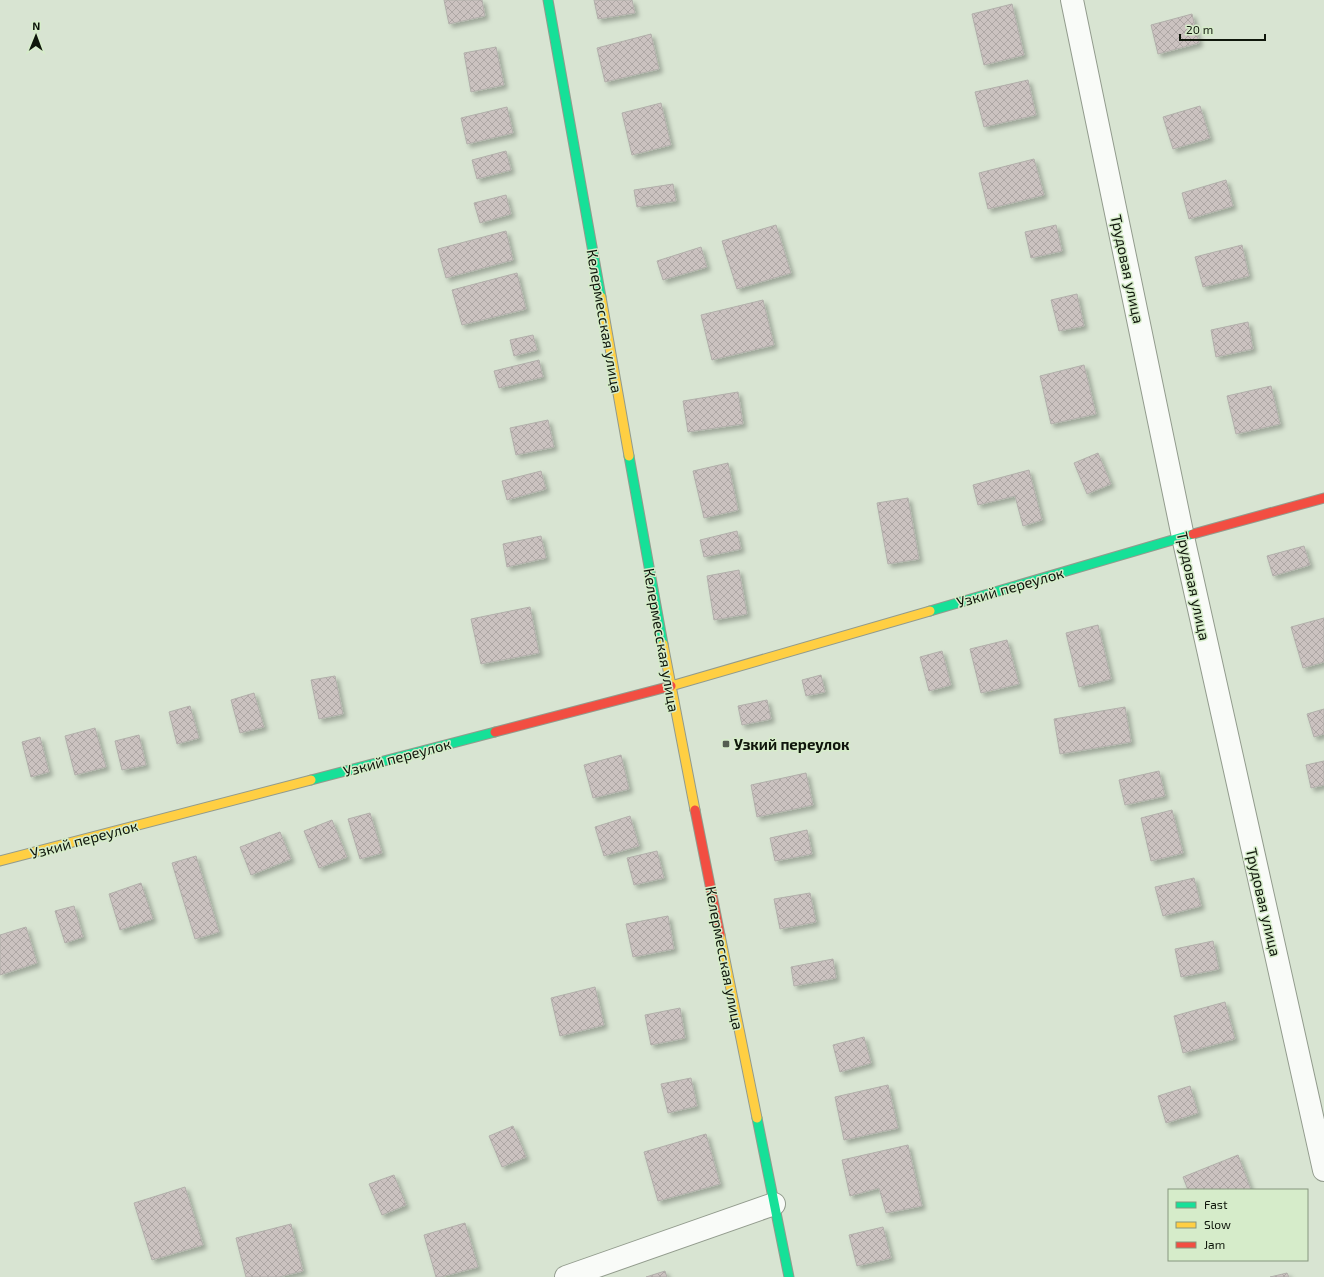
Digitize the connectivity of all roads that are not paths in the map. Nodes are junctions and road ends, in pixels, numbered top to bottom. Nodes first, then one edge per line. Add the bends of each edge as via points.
1 (548, 0) edge
2 (1072, 0) edge
3 (1324, 498) edge
4 (1183, 537) junction
5 (670, 686) junction
6 (0, 861) edge
7 (1324, 1170) edge
8 (774, 1204) junction
9 (566, 1277) edge
10 (789, 1277) edge

1 - 5 street, Келермесская улица
2 - 4 street, Трудовая улица
3 - 4 street, Узкий переулок
4 - 5 street, Узкий переулок
4 - 7 street, Трудовая улица
5 - 6 street, Узкий переулок
5 - 8 street, Келермесская улица
8 - 9 street
8 - 10 street, Келермесская улица

